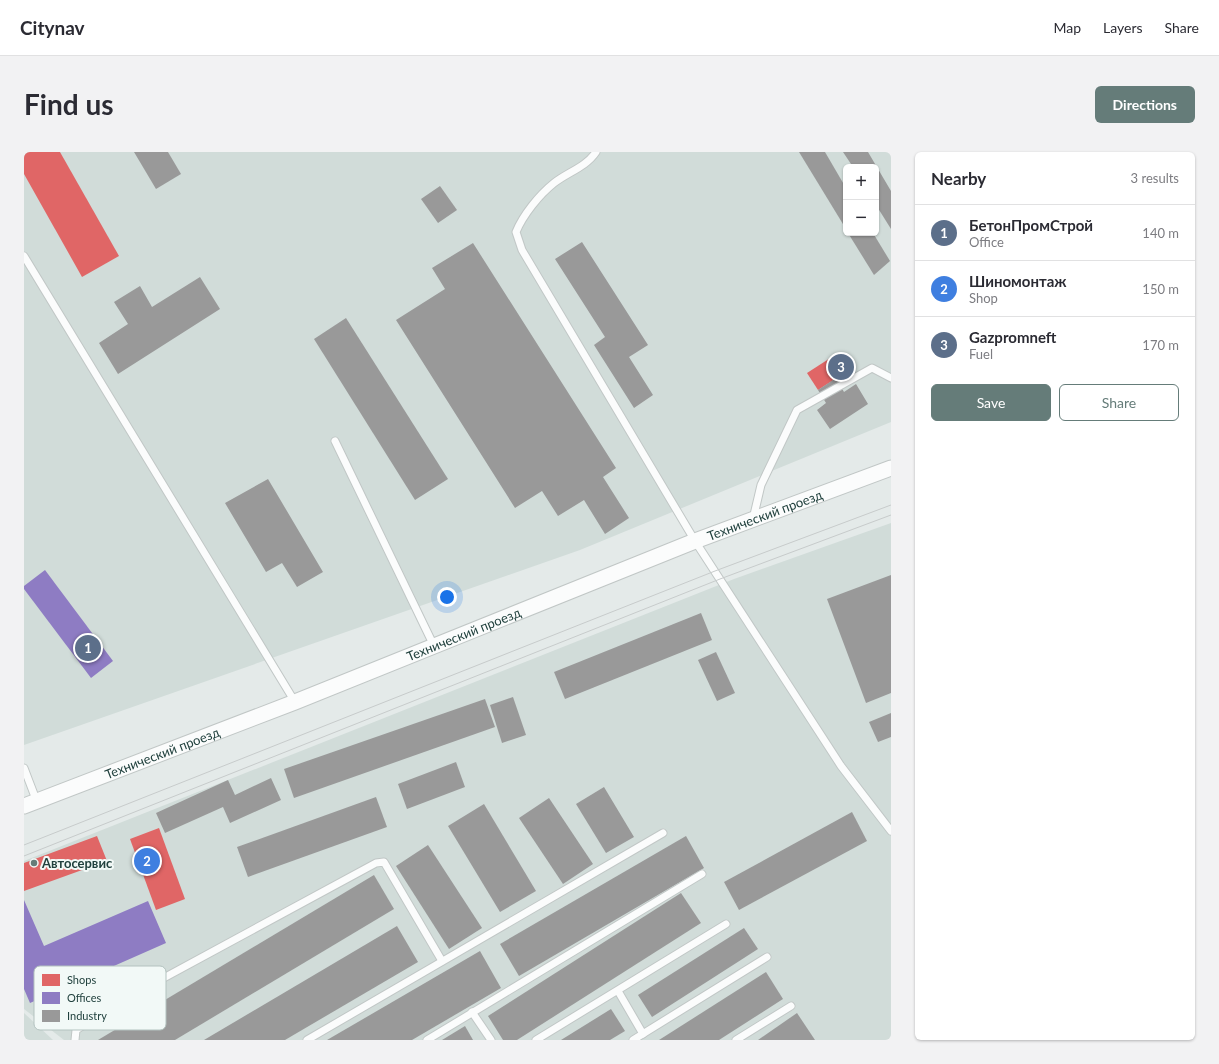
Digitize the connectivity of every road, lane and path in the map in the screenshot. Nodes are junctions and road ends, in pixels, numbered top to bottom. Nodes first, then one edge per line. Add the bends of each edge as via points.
1 (596, 152) edge
2 (24, 256) edge
3 (891, 378) edge
4 (335, 441) dead end
5 (891, 468) edge
6 (754, 519) junction
7 (695, 541) junction
8 (434, 646) junction
9 (295, 702) junction
10 (24, 768) edge
11 (30, 804) edge
12 (891, 831) edge
13 (663, 833) dead end
14 (702, 874) dead end
15 (726, 924) dead end
16 (767, 957) dead end
17 (442, 961) junction
18 (166, 977) edge
19 (618, 991) junction
20 (791, 1006) dead end
21 (472, 1012) junction
22 (76, 1030) edge
23 (643, 1034) junction
24 (75, 1040) edge
25 (307, 1040) edge
26 (427, 1040) edge
27 (491, 1040) edge
28 (536, 1040) edge
29 (633, 1040) edge
30 (736, 1040) edge

1 - 7 lane via 591,160 553,184 522,217 516,232 522,250
2 - 9 lane
3 - 6 lane via 872,368 797,410 761,485
4 - 8 lane
5 - 6 street, Технический проезд
6 - 7 street, Технический проезд
7 - 8 street, Технический проезд
7 - 12 lane via 841,766
8 - 9 street, Технический проезд
9 - 11 street, Технический проезд
10 - 11 lane, Технический проезд
13 - 17 lane
14 - 21 lane
15 - 19 lane
16 - 23 lane
17 - 18 lane via 384,862 376,863
17 - 25 lane
19 - 23 lane
19 - 28 lane
20 - 30 lane
21 - 26 lane
21 - 27 lane
22 - 24 lane
23 - 29 lane

